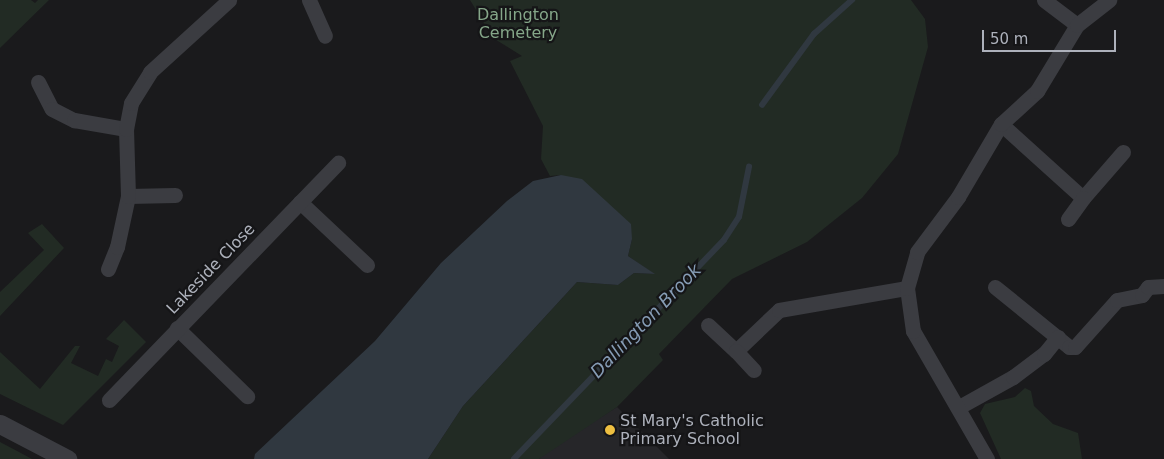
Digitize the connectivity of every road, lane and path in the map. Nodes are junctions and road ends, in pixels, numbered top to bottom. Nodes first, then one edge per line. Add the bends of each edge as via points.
1 (229, 0) edge
2 (310, 0) edge
3 (1044, 0) edge
4 (1109, 0) edge
5 (1077, 25) junction
6 (324, 36) dead end
7 (38, 82) dead end
8 (1001, 124) junction
9 (126, 129) junction
10 (1122, 152) dead end
11 (338, 163) dead end
12 (175, 195) dead end
13 (128, 196) junction
14 (1083, 198) junction
15 (300, 202) junction
16 (1068, 219) dead end
17 (367, 265) dead end
18 (108, 269) dead end
19 (1164, 286) edge
20 (995, 287) dead end
21 (907, 288) junction
22 (708, 325) dead end
23 (177, 328) junction
24 (1064, 342) junction
25 (736, 351) junction
26 (754, 370) dead end
27 (246, 396) dead end
28 (109, 400) dead end
29 (959, 407) junction
30 (0, 424) edge
31 (67, 459) edge
32 (987, 459) edge

1 - 9 street via 150,72 132,103
2 - 6 street
3 - 5 street
4 - 5 street
5 - 8 street via 1037,91
7 - 9 street via 52,109 88,124
8 - 14 street
8 - 21 street via 958,197 917,252
9 - 13 street
10 - 14 street
11 - 15 street, Lakeside Close
12 - 13 street
13 - 18 street via 117,247
14 - 16 street
15 - 17 street
15 - 23 street, Lakeside Close
19 - 24 street via 1148,287 1142,295 1117,300 1075,347
20 - 24 street
21 - 25 street via 779,310
21 - 29 street via 914,331
22 - 25 street
23 - 27 street
23 - 28 street, Lakeside Close
24 - 29 street via 1013,377
25 - 26 street
29 - 32 street
30 - 31 street

